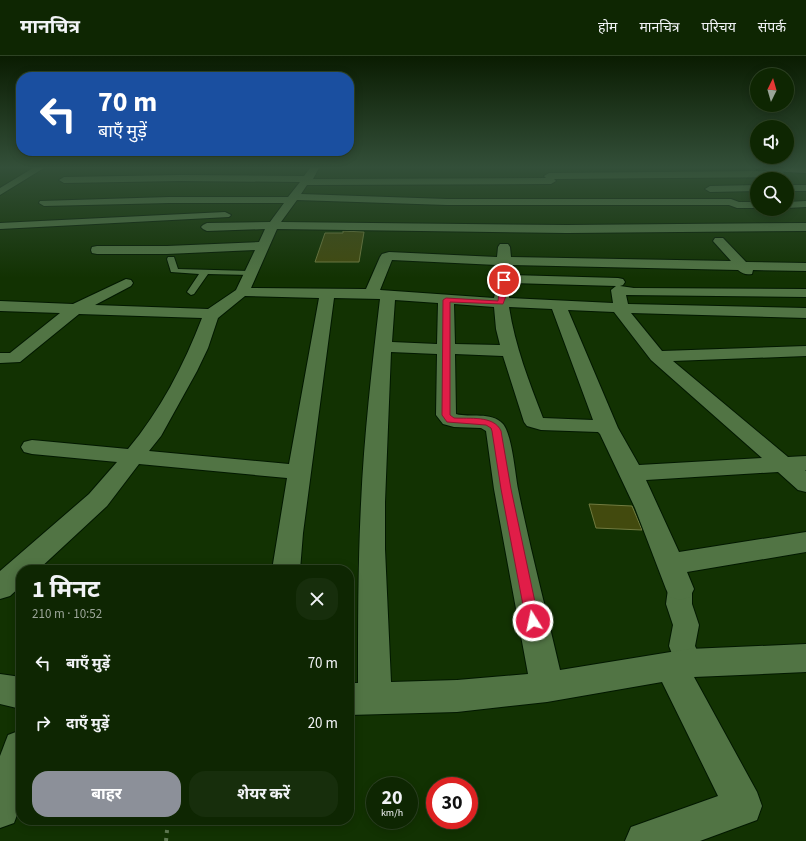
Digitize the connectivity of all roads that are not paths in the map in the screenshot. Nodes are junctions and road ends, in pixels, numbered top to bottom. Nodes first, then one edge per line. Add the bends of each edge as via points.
1 (40, 205) edge
2 (67, 205) edge
3 (155, 205) edge
4 (288, 205) edge
5 (449, 205) edge
6 (571, 205) edge
7 (737, 205) edge
8 (750, 205) edge
9 (283, 212) junction
10 (268, 213) dead end
11 (237, 214) dead end
12 (333, 215) dead end
13 (662, 218) dead end
14 (144, 219) junction
15 (585, 220) junction
16 (273, 225) junction
17 (0, 226) edge
18 (326, 226) junction
19 (206, 227) dead end
20 (806, 227) edge
21 (674, 228) junction
22 (714, 228) junction
23 (619, 241) dead end
24 (705, 241) dead end
25 (729, 242) junction
26 (450, 243) junction
27 (262, 246) junction
28 (600, 247) dead end
29 (97, 250) dead end
30 (171, 259) dead end
31 (504, 262) junction
32 (604, 262) junction
33 (742, 266) junction
34 (803, 269) edge
35 (205, 272) junction
36 (250, 273) junction
37 (126, 283) dead end
38 (622, 286) junction
39 (191, 292) dead end
40 (242, 292) junction
41 (768, 293) junction
42 (806, 293) edge
43 (327, 294) junction
44 (379, 295) junction
45 (446, 300) junction
46 (501, 303) junction
47 (558, 305) junction
48 (0, 306) edge
49 (620, 308) junction
50 (75, 309) junction
51 (787, 313) junction
52 (806, 313) edge
53 (212, 314) junction
54 (383, 348) junction
55 (445, 349) junction
56 (510, 351) junction
57 (806, 351) edge
58 (657, 356) junction
59 (0, 358) edge
60 (607, 428) junction
61 (32, 447) dead end
62 (134, 457) junction
63 (806, 463) edge
64 (782, 465) junction
65 (300, 472) junction
66 (631, 473) junction
67 (806, 484) edge
68 (806, 542) edge
69 (670, 564) junction
70 (26, 565) edge
71 (287, 565) edge
72 (16, 574) edge
73 (0, 588) edge
74 (680, 589) joint
75 (806, 658) edge
76 (680, 665) junction
77 (547, 687) junction
78 (0, 690) edge
79 (16, 692) edge
80 (362, 698) edge
81 (16, 763) edge
82 (0, 809) edge
83 (645, 841) edge

1 - 2 street
3 - 14 street
4 - 9 street
5 - 26 street
6 - 15 street
7 - 8 street
9 - 10 street
9 - 16 street
11 - 14 street
12 - 18 street
13 - 21 street
14 - 17 street
15 - 21 street
15 - 23 street via 598,241
15 - 26 street
16 - 18 street
16 - 19 street
16 - 27 street
18 - 26 street
20 - 22 street
21 - 22 street
22 - 25 street
24 - 25 street
25 - 33 street
26 - 31 street
26 - 44 street via 388,256
27 - 29 street
27 - 36 street
28 - 32 street
30 - 35 lane via 174,270
31 - 32 street
31 - 38 street
31 - 46 street via 504,293
32 - 33 street
32 - 38 street
33 - 34 street
33 - 41 street
35 - 36 lane
35 - 39 lane
36 - 40 street
37 - 50 street
38 - 41 street via 634,292
38 - 49 street via 618,290
40 - 43 street
40 - 53 street
41 - 42 street
41 - 51 street
43 - 44 street
43 - 65 street
44 - 45 street
44 - 54 street
45 - 46 street
45 - 55 street
46 - 47 street
46 - 56 street
47 - 49 street
47 - 60 street
48 - 50 street
49 - 51 street
49 - 58 street
50 - 53 street
50 - 59 street via 14,358
51 - 52 street
53 - 62 street via 199,348 177,390 150,436
54 - 55 street
54 - 80 street
55 - 56 street
55 - 77 street via 447,418 454,421 488,423 495,426 497,431 506,489
56 - 60 street via 534,422
57 - 58 street
58 - 64 street
60 - 66 street
61 - 62 street
62 - 65 street
62 - 70 street via 98,500
63 - 64 street
64 - 66 street
64 - 67 street
65 - 71 street
66 - 69 street
68 - 69 street
69 - 74 street
72 - 73 street
74 - 76 street via 679,604 686,625
75 - 76 street
76 - 77 street
76 - 83 street via 743,806
77 - 80 street via 457,696
78 - 79 street
81 - 82 street

